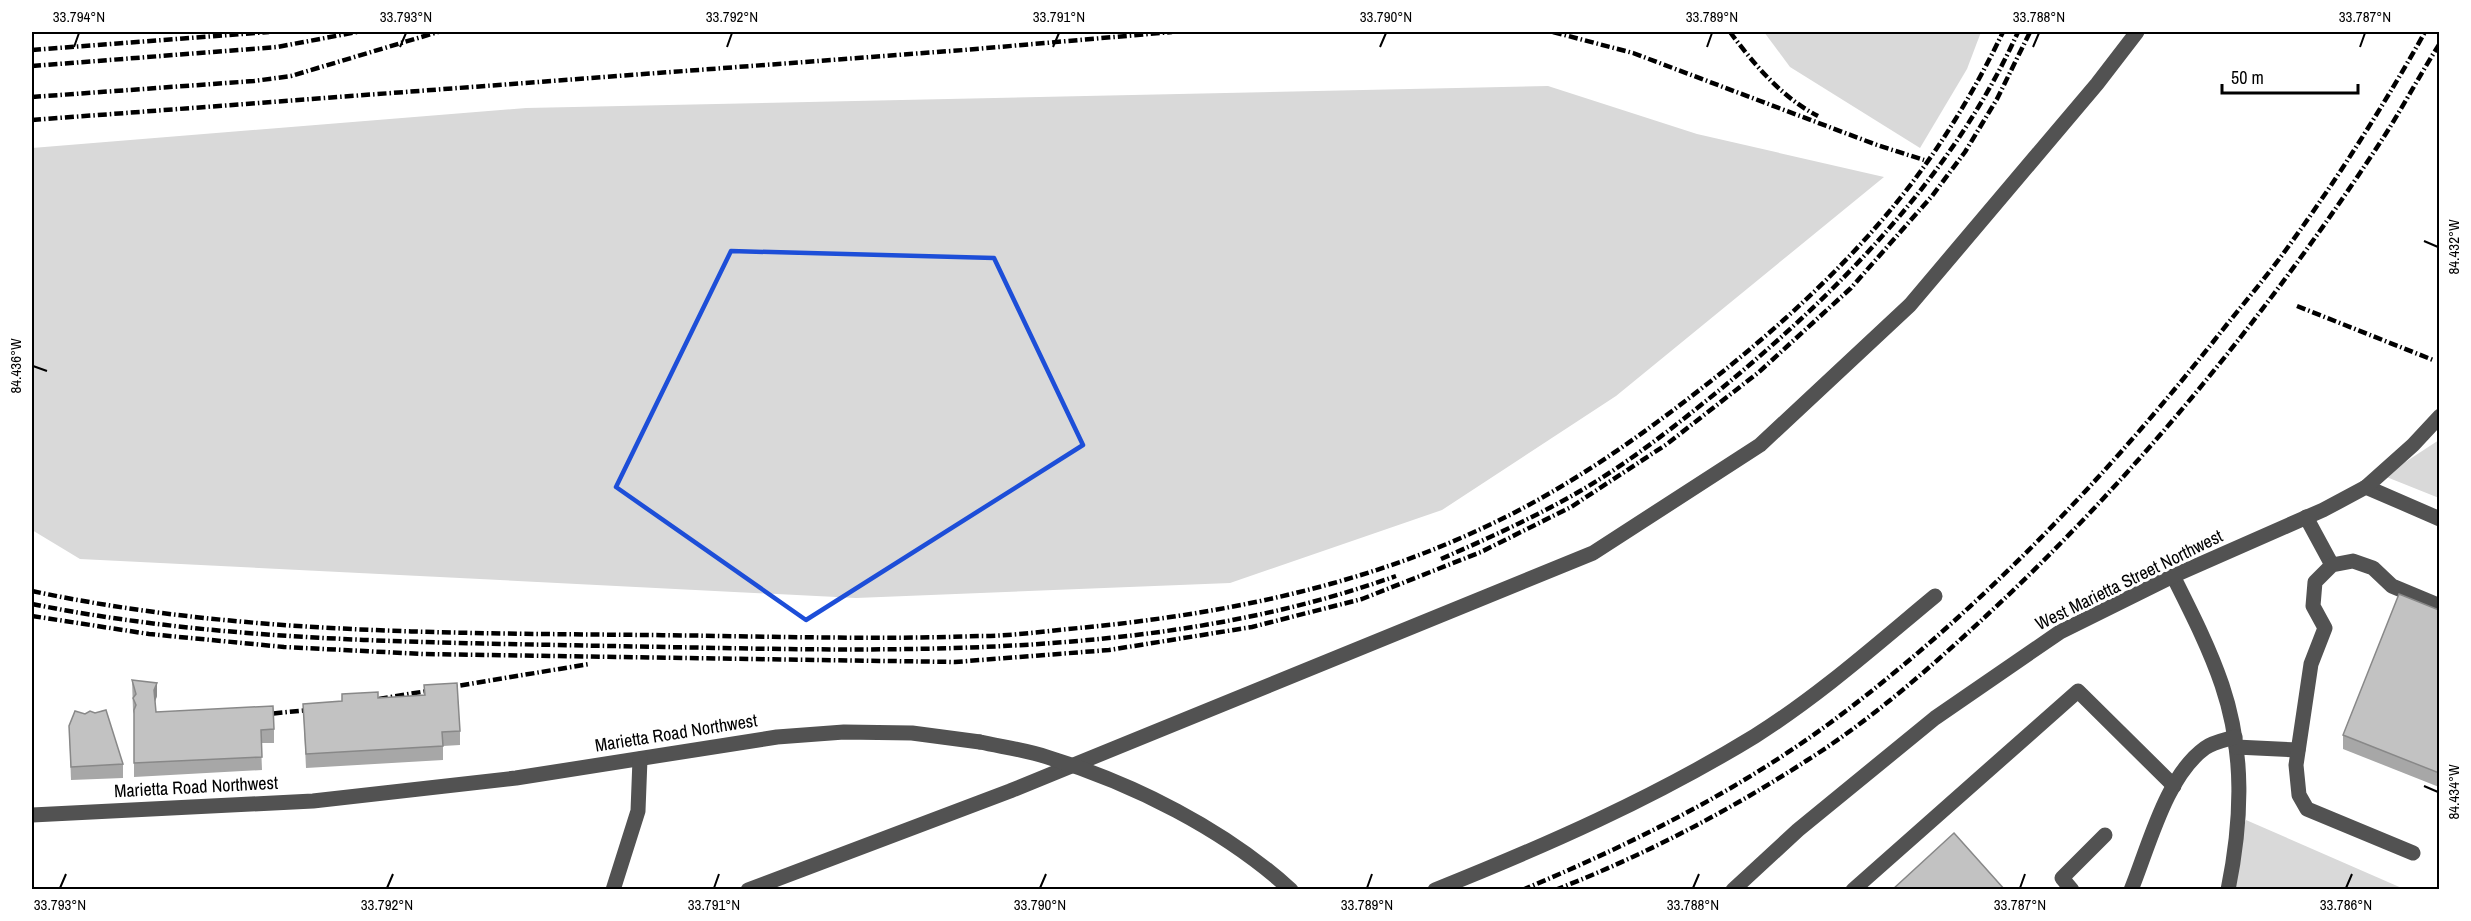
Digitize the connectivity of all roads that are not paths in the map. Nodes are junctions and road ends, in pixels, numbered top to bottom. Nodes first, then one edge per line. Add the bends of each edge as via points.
1 (2137, 32) edge
2 (2439, 416) edge
3 (2366, 487) junction
4 (2306, 518) junction
5 (2439, 519) edge
6 (2331, 565) junction
7 (2173, 576) junction
8 (1935, 596) dead end
9 (2439, 606) edge
10 (2235, 742) junction
11 (2298, 750) junction
12 (640, 759) junction
13 (2174, 786) junction
14 (32, 815) edge
15 (2105, 835) dead end
16 (2413, 853) dead end
17 (613, 890) edge
18 (747, 890) edge
19 (1291, 890) edge
20 (1435, 890) edge
21 (1733, 890) edge
22 (1853, 890) edge
23 (2072, 890) edge
24 (2131, 890) edge
25 (2228, 890) edge

1 - 18 street via 1910,305 1760,445 1593,553 1021,787
2 - 3 street, West Marietta Street Northwest
3 - 4 street, West Marietta Street Northwest
3 - 5 street
4 - 6 street
4 - 7 street, West Marietta Street Northwest
6 - 9 street via 2354,561 2373,568 2392,586
6 - 11 street via 2315,582 2313,606 2325,628 2311,664
7 - 10 street via 2223,687
7 - 21 street, West Marietta Street Northwest via 2060,632 1945,711 1798,830
8 - 20 street via 1832,682 1756,735 1626,808
10 - 11 street
10 - 13 street via 2207,746 2188,762
10 - 25 street via 2240,793 2237,844
11 - 16 street via 2299,795 2307,809
12 - 14 street, Marietta Road Northwest via 516,778 313,801
12 - 17 street via 638,811
12 - 19 street, Marietta Road Northwest, bridge via 777,737 844,732 912,733 980,742 1046,756 1121,784 1192,818 1276,875
13 - 22 street via 2078,691
13 - 24 street
15 - 23 street via 2062,878

